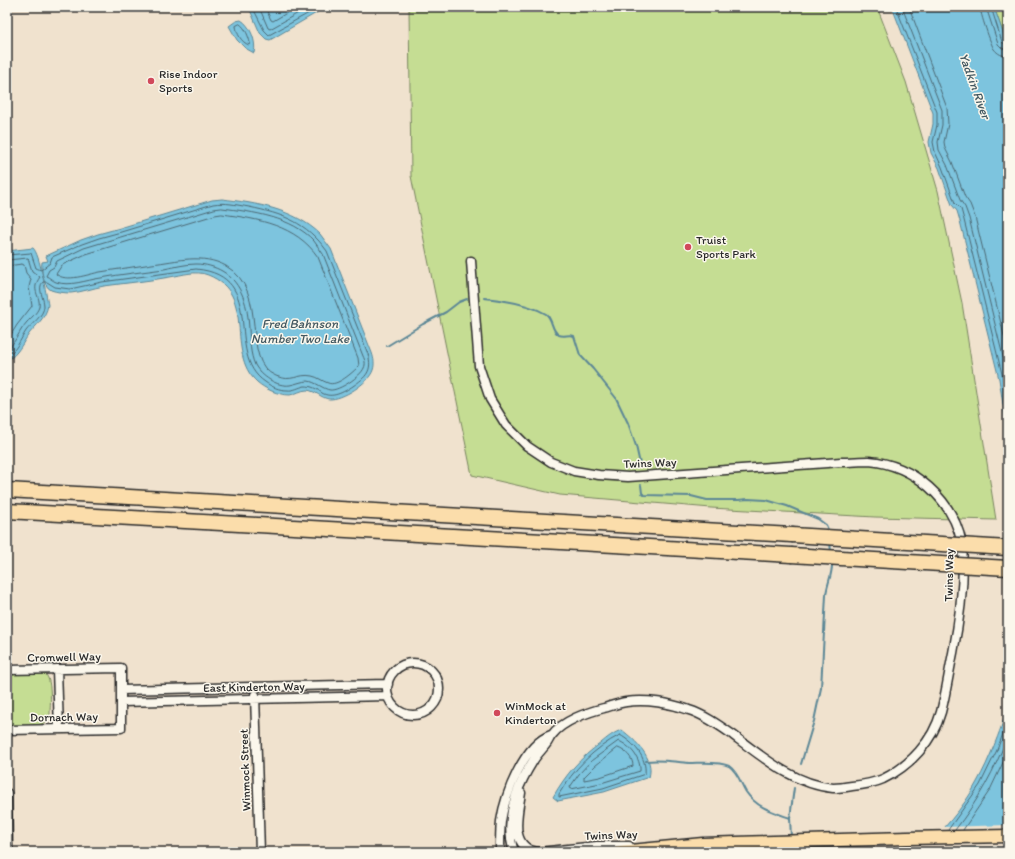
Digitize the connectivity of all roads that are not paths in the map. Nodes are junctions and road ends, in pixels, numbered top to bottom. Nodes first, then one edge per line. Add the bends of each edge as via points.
1 (471, 261) dead end
2 (7, 490) edge
3 (7, 511) edge
4 (1008, 548) edge
5 (1008, 568) edge
6 (57, 669) junction
7 (7, 670) edge
8 (388, 684) junction
9 (254, 687) junction
10 (121, 690) junction
11 (388, 696) junction
12 (255, 699) junction
13 (121, 702) junction
14 (59, 729) junction
15 (7, 730) edge
16 (551, 735) junction
17 (522, 783) junction
18 (7, 793) edge
19 (1008, 836) edge
20 (669, 846) junction
21 (8, 852) edge
22 (260, 852) edge
23 (500, 852) edge
24 (514, 852) edge
25 (620, 852) edge

1 - 16 street, Twins Way via 479,366 490,399 506,425 527,446 551,462 574,471 628,477 842,462 869,461 890,465 926,483 944,503 958,528 962,546 961,606 941,713 921,750 902,769 881,780 859,786 834,788 813,784 781,768 691,710 662,702 626,701 590,711
2 - 4 highway, bridge
3 - 5 highway, bridge
6 - 7 street, Cromwell Way
6 - 10 street, Cromwell Way via 121,668
6 - 14 street
8 - 9 street, East Kinderton Way
8 - 11 street
8 - 11 street via 391,675 398,668 406,664 415,664 424,666 432,672 439,688 433,706 417,715 399,711 392,705
9 - 10 street, East Kinderton Way
9 - 12 street, Winmock Street
10 - 13 street
11 - 12 street, East Kinderton Way
12 - 13 street, East Kinderton Way
12 - 22 street, Winmock Street
13 - 14 street, Dornach Way via 121,728
14 - 15 street, Dornach Way
16 - 17 street, Twins Way via 548,743 531,764
16 - 23 street, Twins Way via 534,748 521,764 513,781 501,822
17 - 20 street, Twins Way via 517,829 520,842 529,850 539,852 597,846
17 - 24 street, Twins Way via 514,799 511,817
18 - 21 street
19 - 20 main road
20 - 25 main road

